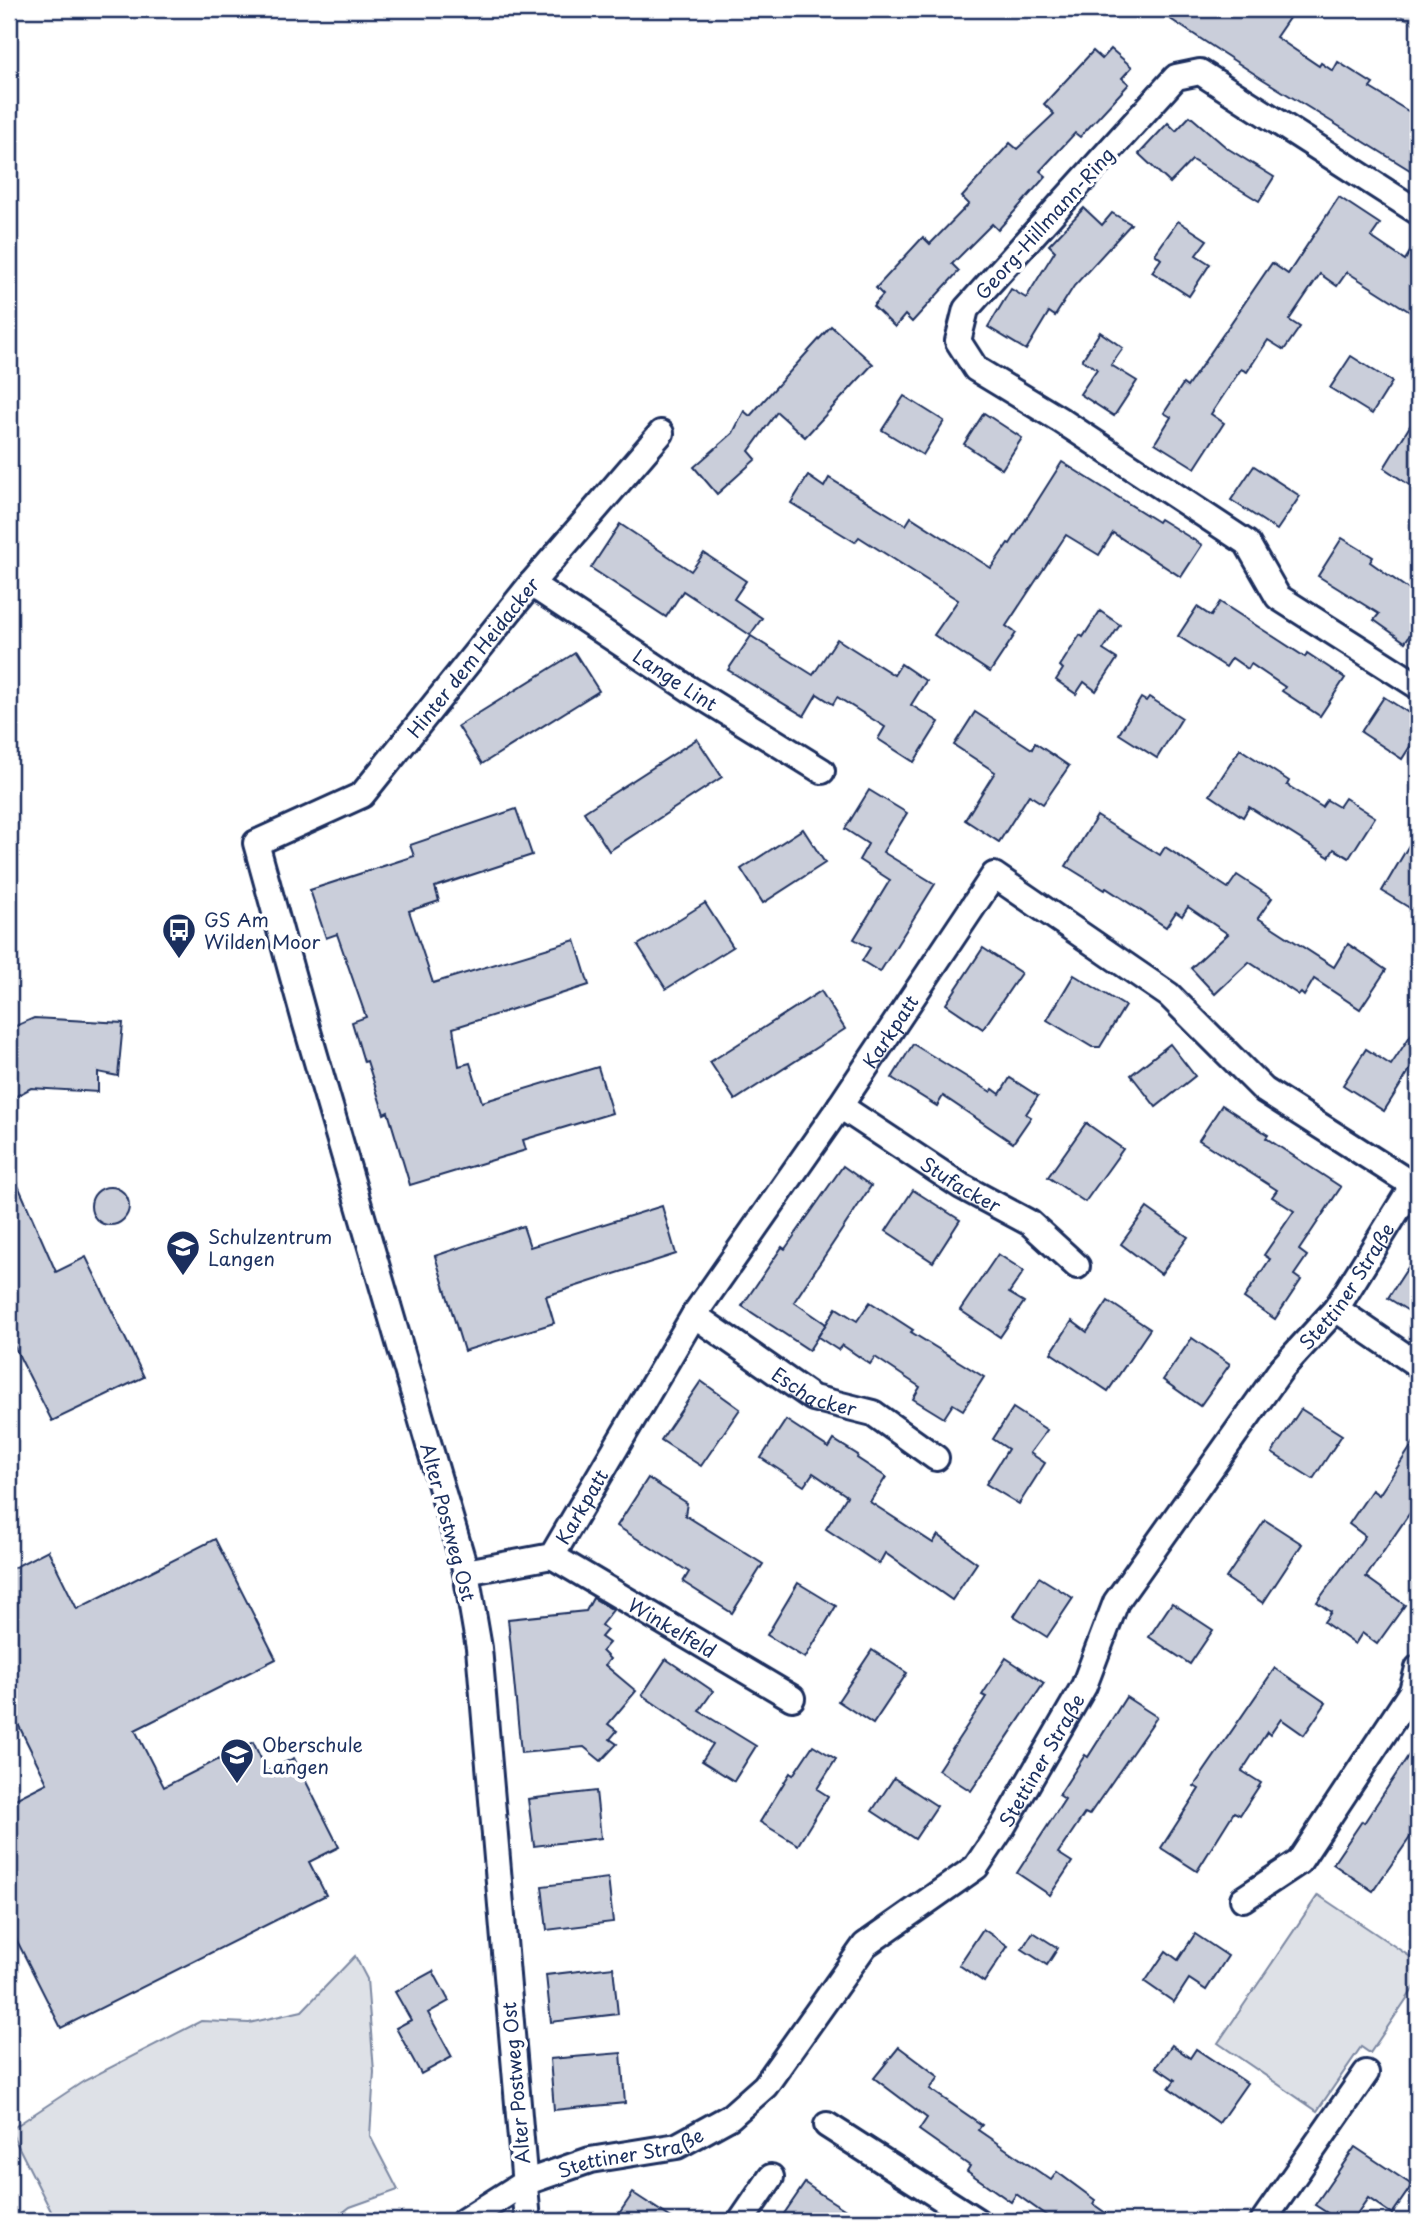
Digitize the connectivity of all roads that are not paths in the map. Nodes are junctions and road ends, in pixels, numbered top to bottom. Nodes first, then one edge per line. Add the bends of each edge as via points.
1 (1418, 212) edge
2 (661, 433) dead end
3 (531, 584) junction
4 (1418, 686) edge
5 (822, 771) dead end
6 (256, 844) joint
7 (840, 1106) junction
8 (1416, 1181) edge
9 (1077, 1266) dead end
10 (1336, 1309) junction
11 (694, 1315) junction
12 (1418, 1365) edge
13 (936, 1458) dead end
14 (552, 1556) junction
15 (466, 1572) junction
16 (1418, 1668) edge
17 (792, 1698) dead end
18 (1243, 1899) dead end
19 (1366, 2073) dead end
20 (827, 2125) dead end
21 (771, 2177) dead end
22 (524, 2183) junction
23 (464, 2221) edge
24 (527, 2221) edge
25 (741, 2221) edge
26 (977, 2221) edge
27 (1263, 2221) edge

1 - 4 street, Georg-Hillmann-Ring via 1200,72 1176,76 966,309 958,341 976,369 1247,543 1278,597
2 - 3 street, Hinter dem Heidacker
3 - 5 street, Lange Lint
3 - 6 street, Hinter dem Heidacker via 362,795
6 - 15 street, Alter Postweg Ost
7 - 8 street, Karkpatt via 994,875 1169,995 1264,1090
7 - 9 street, Stufacker via 961,1186 1030,1223
7 - 11 street, Karkpatt
8 - 10 street, Stettiner Straße
10 - 12 street
10 - 22 street, Stettiner Straße via 1282,1368 1116,1602 1084,1686 975,1867 865,1945 765,2086 730,2117 677,2146 590,2160
11 - 13 street, Eschacker via 813,1398 873,1413
11 - 14 street, Karkpatt
14 - 15 street, Karkpatt
14 - 17 street, Winkelfeld
15 - 22 street, Alter Postweg Ost via 478,1648
16 - 18 street via 1412,1691 1298,1862
19 - 27 street
20 - 26 street
21 - 25 street
22 - 23 street, Stettiner Straße
22 - 24 street, Alter Postweg Ost

